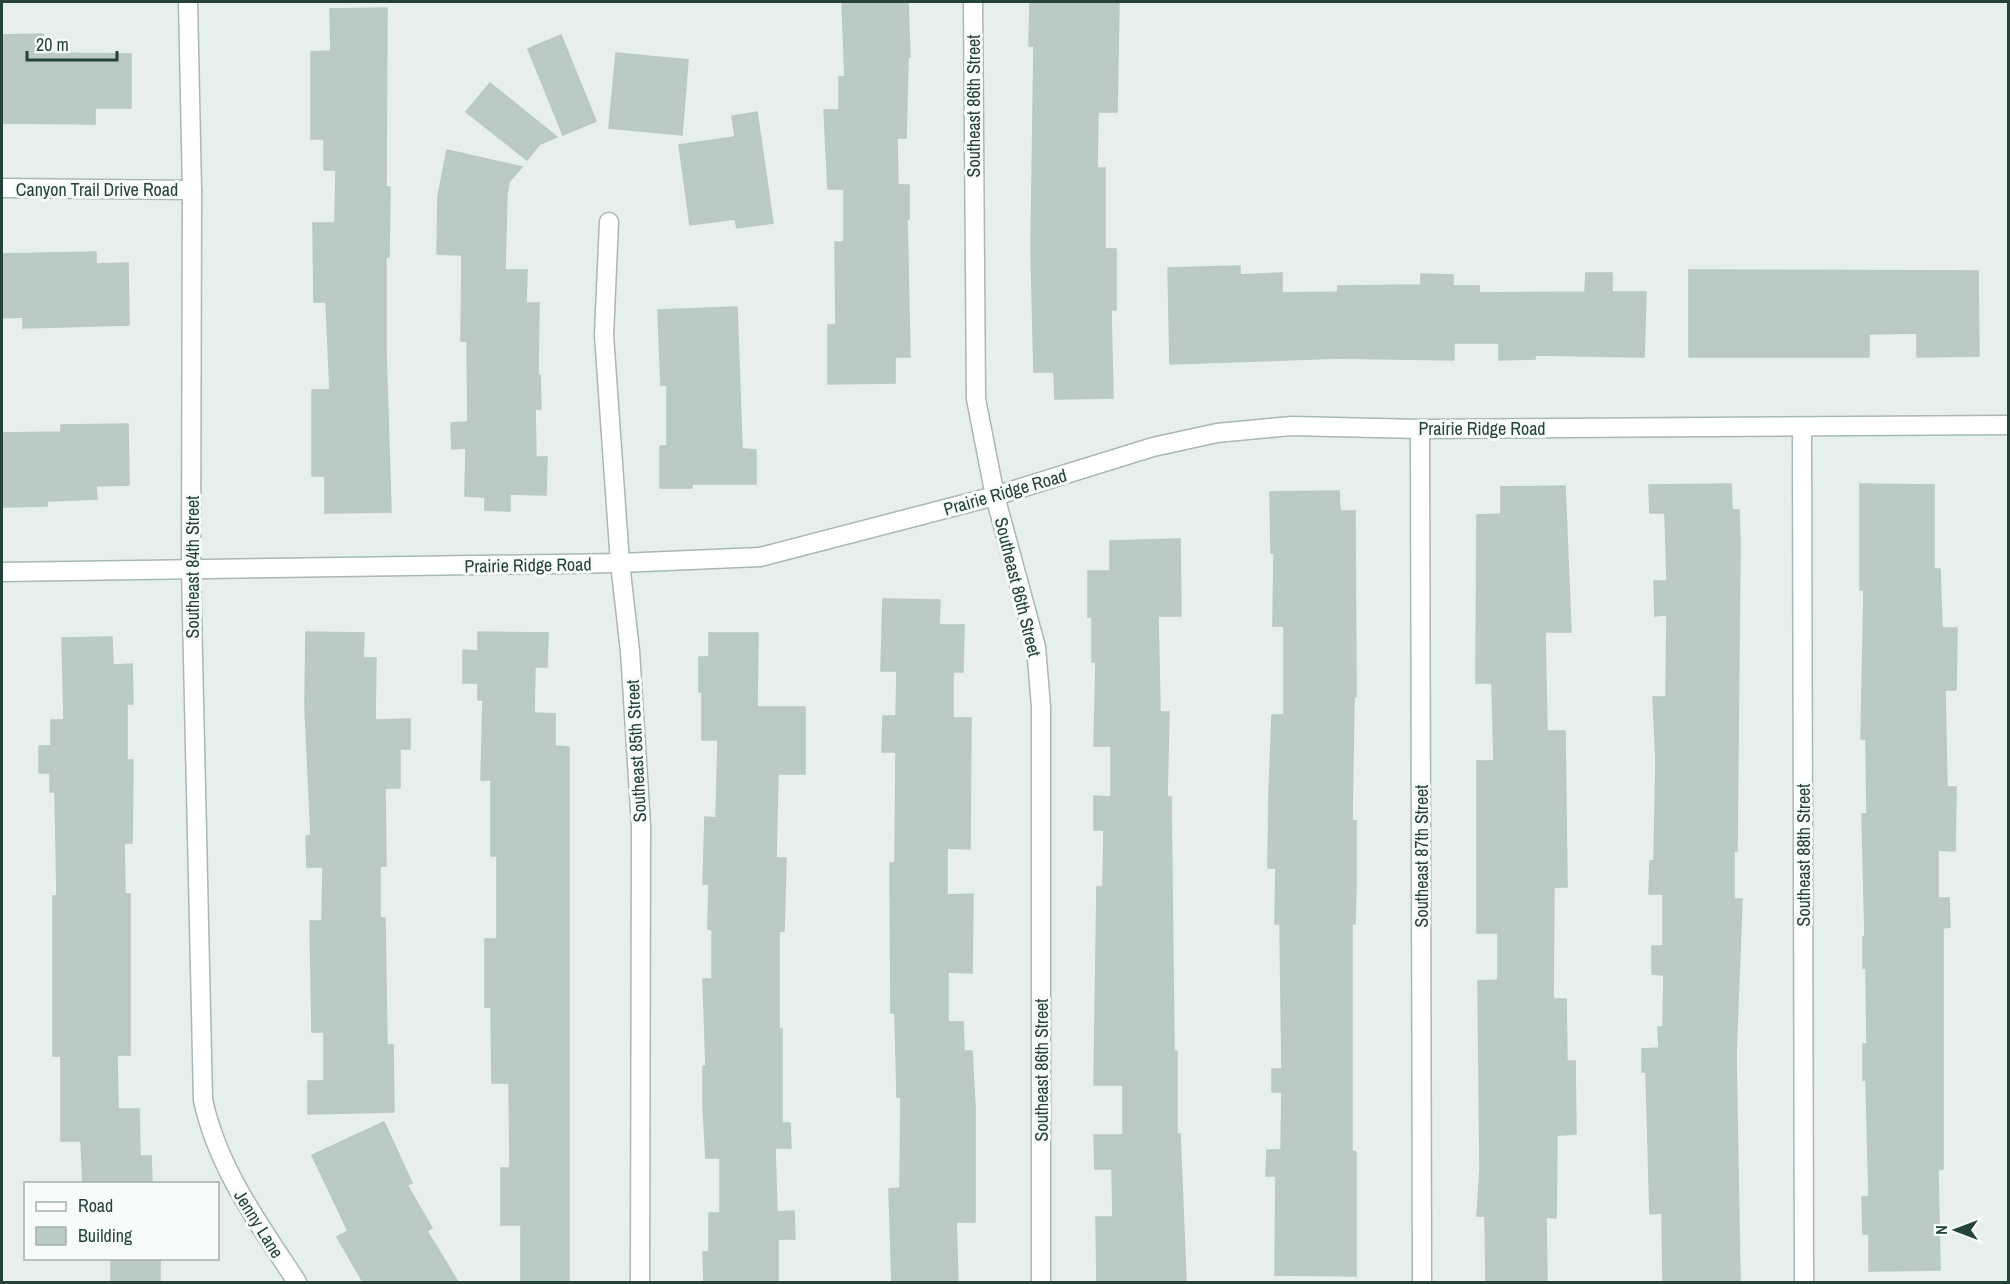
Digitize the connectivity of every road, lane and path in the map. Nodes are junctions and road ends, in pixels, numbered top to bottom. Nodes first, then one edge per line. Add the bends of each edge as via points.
1 (188, 2) edge
2 (973, 2) edge
3 (2, 188) edge
4 (192, 190) junction
5 (609, 222) dead end
6 (2008, 424) edge
7 (1802, 427) junction
8 (1420, 429) junction
9 (995, 496) junction
10 (620, 563) junction
11 (191, 569) junction
12 (2, 572) edge
13 (210, 1132) joint
14 (297, 1282) edge
15 (640, 1282) edge
16 (1041, 1282) edge
17 (1422, 1282) edge
18 (1804, 1282) edge

1 - 4 street, Southeast 84th Street
2 - 9 street, Southeast 86th Street via 976,399
3 - 4 street, Canyon Trail Drive Road
4 - 11 street, Southeast 84th Street
5 - 10 street, Southeast 85th Street via 604,335
6 - 7 street, Prairie Ridge Road
7 - 8 street, Prairie Ridge Road
7 - 18 street, Southeast 88th Street
8 - 9 street, Prairie Ridge Road via 1291,426 1217,433 1153,447
8 - 17 street, Southeast 87th Street
9 - 10 street, Prairie Ridge Road via 760,557
9 - 16 street, Southeast 86th Street via 1036,647 1041,707
10 - 11 street, Prairie Ridge Road
10 - 15 street, Southeast 85th Street via 641,826
11 - 12 street, Prairie Ridge Road
11 - 13 street, Southeast 84th Street via 200,1068
13 - 14 street, Jenny Lane via 240,1195

